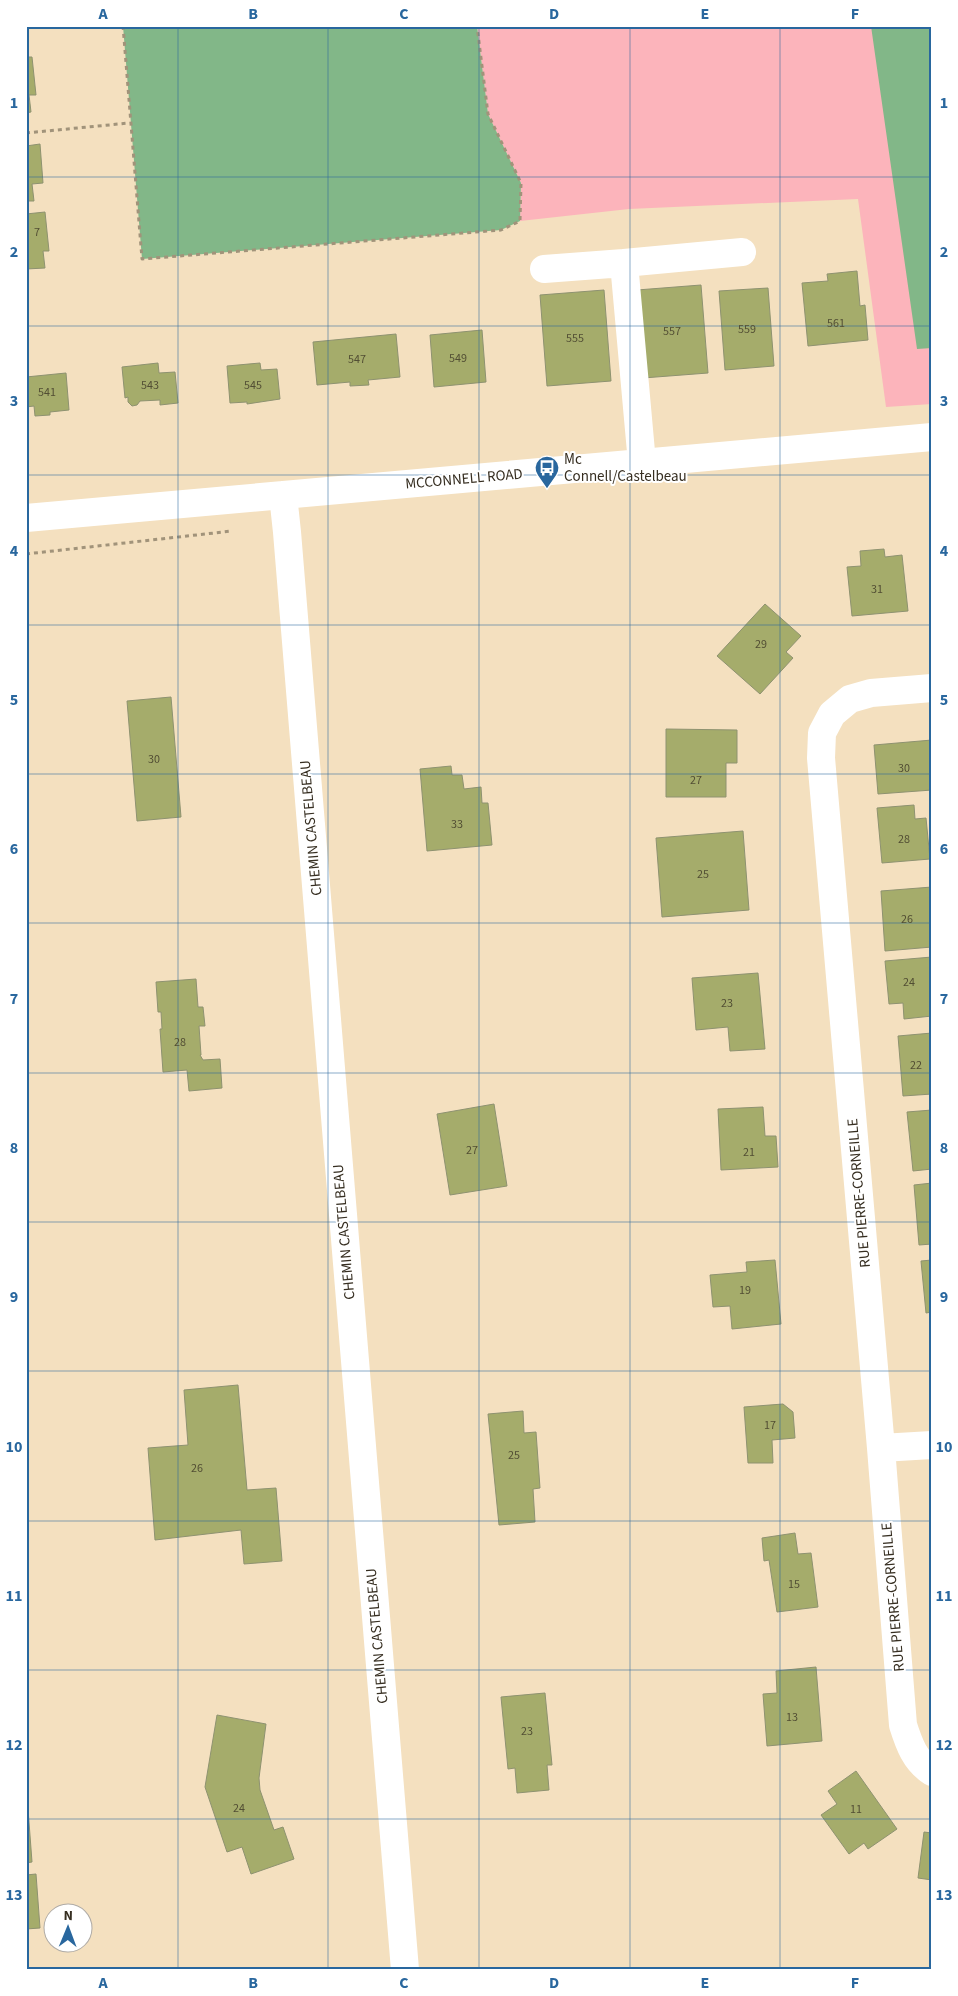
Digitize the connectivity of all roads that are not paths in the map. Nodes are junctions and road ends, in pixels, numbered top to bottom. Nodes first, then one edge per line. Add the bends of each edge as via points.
1 (742, 252) dead end
2 (624, 263) junction
3 (544, 269) dead end
4 (932, 437) edge
5 (642, 463) junction
6 (282, 495) junction
7 (26, 518) edge
8 (932, 688) edge
9 (932, 1444) edge
10 (881, 1448) junction
11 (932, 1772) edge
12 (405, 1970) edge

1 - 2 street
2 - 3 street
2 - 5 street
4 - 5 street, MCCONNELL ROAD
5 - 6 street, MCCONNELL ROAD
6 - 7 street, MCCONNELL ROAD
6 - 12 street, CHEMIN CASTELBEAU
8 - 10 street, RUE PIERRE-CORNEILLE via 871,693 850,699 832,714 822,733 821,758
9 - 10 street
10 - 11 street, RUE PIERRE-CORNEILLE via 903,1726 910,1748

